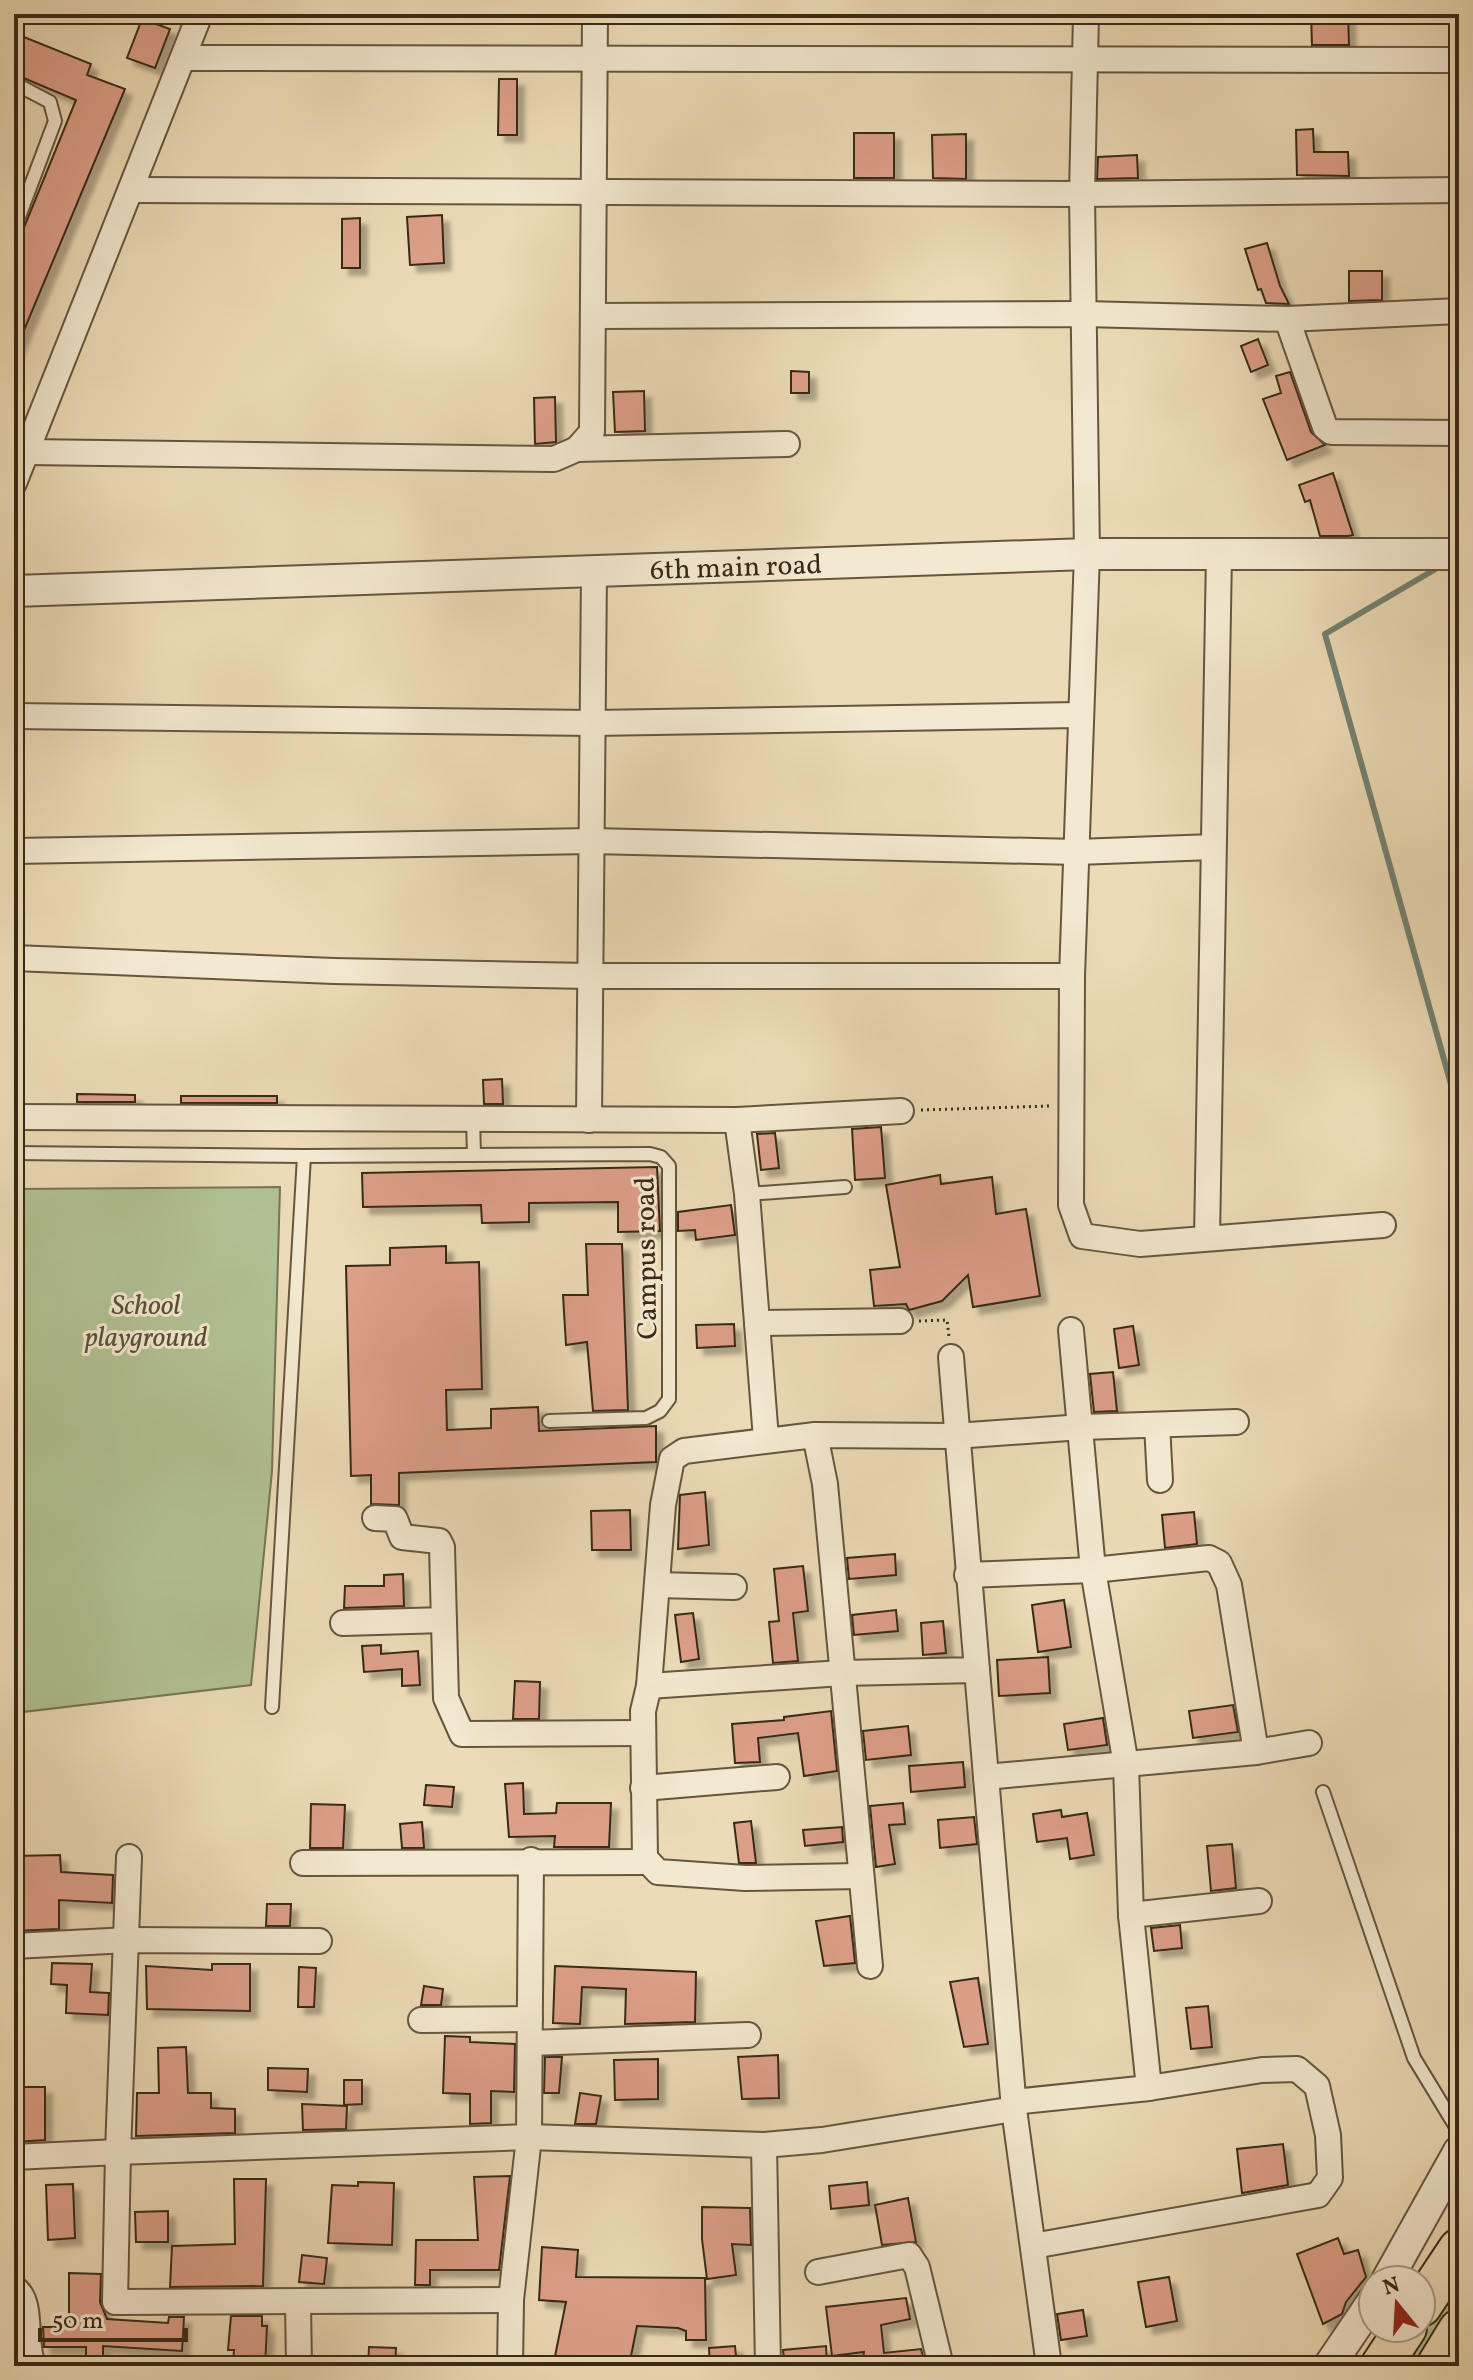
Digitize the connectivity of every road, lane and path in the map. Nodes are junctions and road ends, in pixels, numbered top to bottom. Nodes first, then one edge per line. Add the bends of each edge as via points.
1 (200, 14) edge
2 (595, 14) edge
3 (1086, 14) edge
4 (183, 58) junction
5 (596, 58) junction
6 (1459, 60) edge
7 (1085, 61) junction
8 (14, 83) edge
9 (131, 190) junction
10 (1459, 190) edge
11 (594, 193) junction
12 (1082, 194) junction
13 (14, 230) edge
14 (1459, 311) edge
15 (1084, 314) junction
16 (593, 316) junction
17 (1287, 319) junction
18 (1459, 433) edge
19 (787, 444) dead end
20 (577, 449) junction
21 (26, 452) junction
22 (14, 483) edge
23 (1087, 554) junction
24 (1219, 554) junction
25 (1459, 554) edge
26 (594, 571) junction
27 (14, 591) edge
28 (1079, 715) junction
29 (14, 716) edge
30 (593, 723) junction
31 (591, 841) junction
32 (1213, 847) junction
33 (14, 851) edge
34 (1077, 852) junction
35 (14, 958) edge
36 (590, 976) junction
37 (1072, 976) junction
38 (1072, 1105) junction
39 (901, 1111) joint
40 (14, 1117) edge
41 (473, 1119) junction
42 (589, 1120) junction
43 (737, 1120) junction
44 (14, 1153) edge
45 (474, 1155) junction
46 (304, 1156) junction
47 (845, 1187) dead end
48 (747, 1194) junction
49 (1383, 1225) dead end
50 (1207, 1238) junction
51 (947, 1320) dead end
52 (900, 1321) joint
53 (757, 1323) junction
54 (1071, 1330) dead end
55 (951, 1357) dead end
56 (549, 1421) dead end
57 (1236, 1422) dead end
58 (1157, 1425) junction
59 (1082, 1427) junction
60 (815, 1435) junction
61 (955, 1436) junction
62 (766, 1439) junction
63 (1160, 1480) dead end
64 (375, 1518) dead end
65 (1093, 1570) junction
66 (967, 1575) junction
67 (658, 1585) junction
68 (734, 1587) dead end
69 (444, 1620) junction
70 (343, 1623) dead end
71 (977, 1670) junction
72 (842, 1673) junction
73 (649, 1686) junction
74 (272, 1707) dead end
75 (643, 1733) junction
76 (1309, 1743) dead end
77 (1256, 1752) junction
78 (1126, 1765) junction
79 (777, 1777) dead end
80 (986, 1777) junction
81 (643, 1788) junction
82 (1323, 1792) dead end
83 (129, 1857) dead end
84 (531, 1860) junction
85 (647, 1862) junction
86 (303, 1863) dead end
87 (860, 1876) junction
88 (1259, 1901) dead end
89 (1131, 1915) junction
90 (128, 1940) junction
91 (319, 1941) dead end
92 (14, 1946) edge
93 (870, 1966) dead end
94 (421, 2020) dead end
95 (530, 2031) junction
96 (748, 2035) dead end
97 (1149, 2088) junction
98 (1014, 2105) junction
99 (1459, 2132) edge
100 (529, 2137) junction
101 (764, 2145) junction
102 (1459, 2151) edge
103 (118, 2152) junction
104 (14, 2157) edge
105 (1033, 2246) junction
106 (1459, 2249) edge
107 (1396, 2264) edge
108 (818, 2272) dead end
109 (1437, 2282) edge
110 (14, 2288) edge
111 (511, 2300) junction
112 (298, 2303) junction
113 (1357, 2325) edge
114 (1459, 2330) edge
115 (1395, 2344) edge
116 (34, 2366) edge
117 (299, 2366) edge
118 (510, 2366) edge
119 (768, 2366) edge
120 (941, 2366) edge
121 (1049, 2366) edge
122 (1329, 2366) edge
123 (1381, 2366) edge
124 (1437, 2366) edge

1 - 4 street
2 - 5 street
3 - 7 street
4 - 5 street
4 - 9 street
5 - 7 street
5 - 11 street
6 - 7 street
7 - 12 street
8 - 13 lane via 50,102 55,121
9 - 11 street
9 - 21 street
10 - 12 street
11 - 12 street
11 - 16 street
12 - 15 street
14 - 17 street
15 - 16 street
15 - 17 street
15 - 23 street
16 - 20 street via 592,432
17 - 18 street via 1331,432
19 - 20 street
20 - 21 street via 554,459
21 - 22 street
23 - 24 street, 6th main road
23 - 26 street, 6th main road
23 - 28 street
24 - 25 street, 6th main road
24 - 32 street
26 - 27 street, 6th main road
26 - 30 street
28 - 30 street
28 - 34 street
29 - 30 street
30 - 31 street
31 - 33 street
31 - 34 street
31 - 36 street
32 - 34 street
32 - 50 street
34 - 37 street
35 - 36 street
36 - 37 street
36 - 42 street
37 - 38 street
38 - 39 path
38 - 50 street via 1071,1205 1082,1236 1140,1244
39 - 43 street
40 - 41 street
41 - 42 street
41 - 45 lane
42 - 43 street
43 - 48 street
44 - 46 lane, Campus road
45 - 46 lane, Campus road
45 - 56 lane, Campus road via 650,1154 669,1166 669,1399 646,1418
46 - 74 lane
47 - 48 lane
48 - 53 street
49 - 50 street
51 - 52 path
52 - 53 street
53 - 62 street
54 - 59 street
55 - 61 street
57 - 58 street
58 - 59 street
58 - 63 street
59 - 61 street
59 - 65 street
60 - 61 street
60 - 62 street
60 - 72 street via 825,1484
61 - 66 street
62 - 67 street via 684,1451 672,1459
64 - 69 street via 395,1519 402,1537 439,1541
65 - 66 street
65 - 77 street via 1209,1558 1219,1563 1229,1585
65 - 78 street
66 - 71 street
67 - 68 street
67 - 73 street
69 - 70 street
69 - 75 street via 446,1698 462,1734
71 - 72 street
71 - 80 street
72 - 73 street
72 - 87 street
73 - 75 street
75 - 81 street
76 - 77 street
77 - 78 street
78 - 80 street
78 - 89 street
79 - 81 street
80 - 98 street
81 - 85 street
82 - 99 lane via 1414,2058
83 - 90 street
84 - 85 street
84 - 86 street
84 - 95 street
85 - 87 street via 658,1872 745,1878
87 - 93 street
88 - 89 street
89 - 97 street
90 - 91 street
90 - 92 street
90 - 103 street
94 - 95 street
95 - 96 street
95 - 100 street
97 - 98 street
97 - 105 street via 1297,2069 1317,2086 1328,2135 1330,2178 1318,2195
98 - 101 street via 822,2140
98 - 105 street
100 - 101 street
100 - 103 street
100 - 111 street
101 - 119 street
102 - 107 street
103 - 104 street
103 - 112 street via 115,2302
105 - 121 street
106 - 109 highway
108 - 120 street via 901,2255 913,2258
110 - 116 street via 24,2301
111 - 112 street
111 - 118 street
112 - 117 street
113 - 122 street
114 - 124 highway
115 - 123 highway

